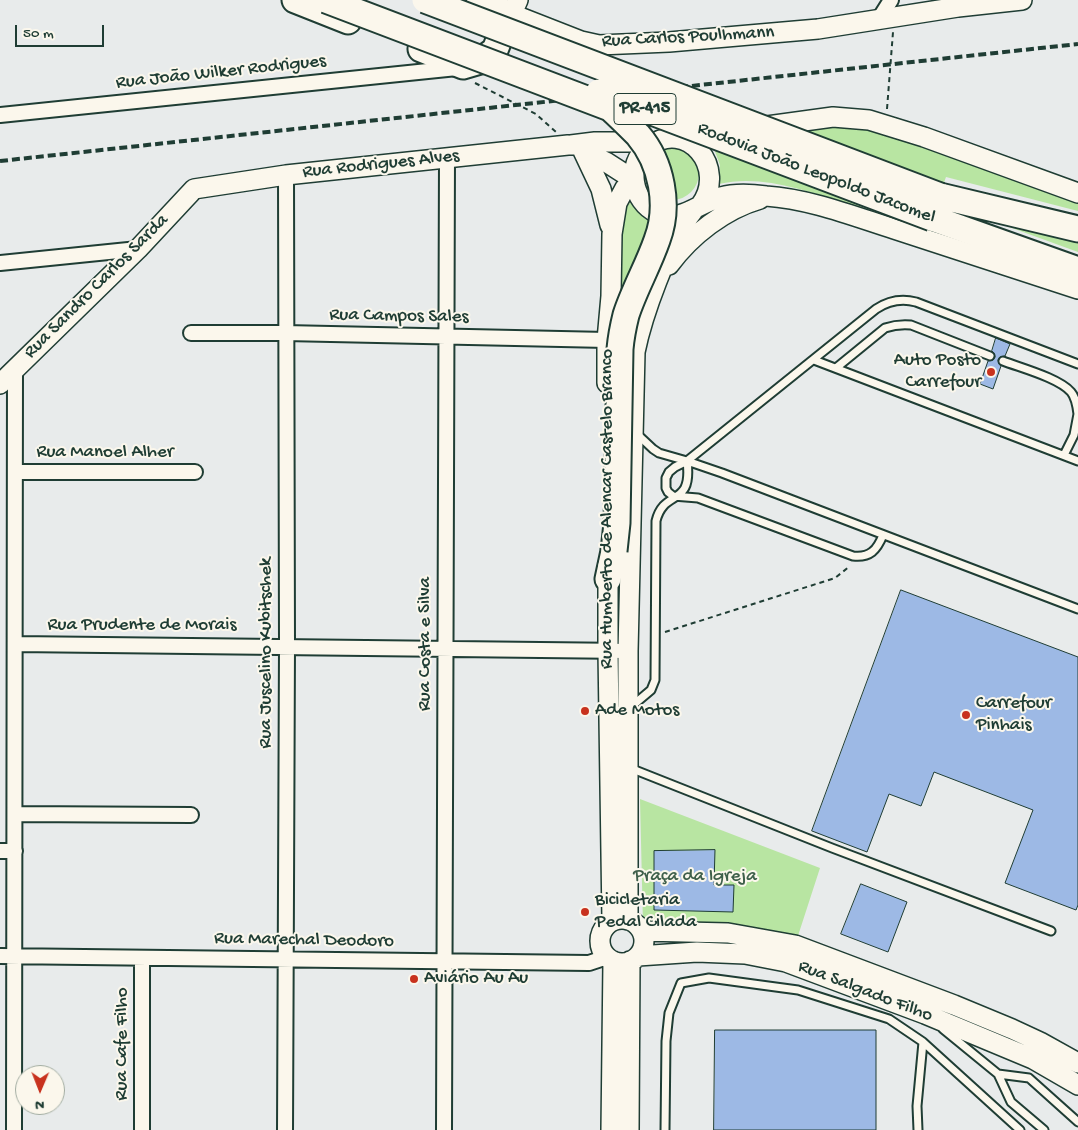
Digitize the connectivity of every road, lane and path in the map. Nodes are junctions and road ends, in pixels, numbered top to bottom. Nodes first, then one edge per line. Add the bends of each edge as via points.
1 (295, 0) edge
2 (326, 0) edge
3 (359, 0) edge
4 (425, 0) edge
5 (474, 0) edge
6 (940, 0) edge
7 (1022, 0) edge
8 (958, 7) junction
9 (510, 8) edge
10 (888, 12) edge
11 (470, 80) dead end
12 (0, 115) edge
13 (887, 125) junction
14 (683, 140) junction
15 (655, 142) junction
16 (574, 147) junction
17 (447, 157) junction
18 (286, 175) junction
19 (634, 180) junction
20 (194, 189) joint
21 (1078, 193) edge
22 (774, 196) junction
23 (936, 207) junction
24 (696, 208) junction
25 (1078, 229) edge
26 (612, 234) junction
27 (138, 249) junction
28 (0, 262) edge
29 (1078, 270) edge
30 (657, 280) junction
31 (1078, 288) edge
32 (191, 333) dead end
33 (285, 333) junction
34 (447, 336) junction
35 (607, 340) junction
36 (990, 356) dead end
37 (814, 360) junction
38 (1003, 361) dead end
39 (1078, 364) edge
40 (16, 368) junction
41 (836, 368) junction
42 (0, 384) edge
43 (1078, 414) edge
44 (633, 430) junction
45 (1064, 455) junction
46 (687, 461) junction
47 (1078, 461) edge
48 (16, 472) junction
49 (195, 472) dead end
50 (678, 497) junction
51 (884, 535) junction
52 (861, 557) junction
53 (608, 579) junction
54 (1078, 609) edge
55 (655, 634) junction
56 (16, 644) junction
57 (287, 646) junction
58 (445, 648) junction
59 (608, 651) junction
60 (628, 651) junction
61 (628, 708) junction
62 (628, 767) junction
63 (609, 768) junction
64 (15, 814) junction
65 (191, 815) dead end
66 (0, 851) edge
67 (15, 851) junction
68 (627, 924) junction
69 (1051, 931) dead end
70 (771, 940) junction
71 (0, 956) edge
72 (15, 957) junction
73 (142, 958) junction
74 (767, 958) junction
75 (622, 959) junction
76 (285, 960) junction
77 (444, 962) junction
78 (870, 984) junction
79 (925, 1014) junction
80 (923, 1042) junction
81 (1078, 1063) edge
82 (998, 1074) junction
83 (1078, 1085) edge
84 (1078, 1122) edge
85 (14, 1130) edge
86 (142, 1130) edge
87 (285, 1130) edge
88 (444, 1130) edge
89 (611, 1130) edge
90 (629, 1130) edge
91 (665, 1130) edge
92 (918, 1130) edge
93 (1020, 1130) edge
94 (1044, 1130) edge

1 - 9 highway via 463,66 480,61 495,50
2 - 53 highway, bridge via 610,108 639,136 650,152 660,181 663,209 657,240 622,330 617,523
3 - 23 highway, Rodovia João Leopoldo Jacomel / PR-415, bridge
4 - 23 highway, Rodovia João Leopoldo Jacomel / PR-415, bridge
5 - 9 street, Rua Carlos Poulhmann
6 - 8 street
7 - 8 main road, Rua Carlos Poulhmann
8 - 10 main road, Rua Carlos Poulhmann
9 - 10 main road, Rua Carlos Poulhmann via 581,41 599,45 818,29
9 - 12 street, Rua João Wilker Rodrigues via 499,50 490,59 474,66
10 - 13 path
11 - 16 path via 536,114
13 - 14 main road via 858,118 833,117
13 - 21 main road
14 - 15 main road
14 - 24 main road via 697,148 706,161 710,184 706,197
15 - 16 main road, Rua Rodrigues Alves via 595,142
15 - 19 main road via 646,147 636,162
16 - 17 main road, Rua Rodrigues Alves
16 - 19 main road
16 - 26 main road via 601,189
17 - 18 main road, Rua Rodrigues Alves
17 - 34 street, Rua Costa e Silva
18 - 20 main road, Rua Rodrigues Alves
18 - 33 street, Rua Juscelino Kubitschek
19 - 24 main road via 643,203 658,213 674,216
19 - 26 main road, Rua Humberto de Alencar Castelo Branco via 617,203
20 - 27 main road, Rua Sandro Carlos Sarda
22 - 24 main road via 732,195
22 - 30 main road via 745,205 717,220 692,240
22 - 31 main road via 842,213
23 - 25 highway, Rodovia João Leopoldo Jacomel / PR-415
23 - 29 highway, Rodovia João Leopoldo Jacomel / PR-415
24 - 30 main road, Rua Humberto de Alencar Castelo Branco via 680,228
26 - 35 main road, Rua Humberto de Alencar Castelo Branco
27 - 28 street
27 - 40 main road, Rua Sandro Carlos Sarda
30 - 44 main road, Rua Humberto de Alencar Castelo Branco via 635,352
32 - 33 street, Rua Campos Sales
33 - 34 street, Rua Campos Sales
33 - 57 street, Rua Juscelino Kubitschek
34 - 35 street, Rua Campos Sales
34 - 58 street, Rua Costa e Silva
35 - 53 main road, Rua Humberto de Alencar Castelo Branco
36 - 41 lane via 903,324 885,328
37 - 39 lane via 879,307 903,300 916,302
37 - 41 lane
37 - 46 lane
38 - 43 lane via 1062,384 1072,393
40 - 42 main road, Rua Sandro Carlos Sarda
40 - 48 street
41 - 45 lane
43 - 45 lane via 1074,435
44 - 46 lane via 653,450
44 - 60 main road, Rua Humberto de Alencar Castelo Branco
45 - 47 lane
46 - 50 lane via 688,481
46 - 50 lane via 671,470 666,478 668,492
46 - 51 lane
48 - 49 street, Rua Manoel Alher
48 - 56 street
50 - 52 lane via 698,498 845,554
50 - 55 lane via 664,505 656,522
51 - 52 lane via 873,553
51 - 54 lane
52 - 55 path via 835,578
53 - 59 main road, Rua Humberto de Alencar Castelo Branco
55 - 61 lane via 654,685
56 - 57 street, Rua Prudente de Morais
56 - 64 street
57 - 58 street, Rua Prudente de Morais
57 - 76 street, Rua Juscelino Kubitschek
58 - 59 street, Rua Prudente de Morais
58 - 77 street, Rua Costa e Silva
59 - 60 street, Rua Prudente de Morais
59 - 63 main road, Rua Humberto de Alencar Castelo Branco
60 - 61 main road, Rua Humberto de Alencar Castelo Branco
61 - 62 main road, Rua Humberto de Alencar Castelo Branco
62 - 63 lane
62 - 68 main road, Rua Humberto de Alencar Castelo Branco
62 - 69 lane
63 - 68 main road, Rua Humberto de Alencar Castelo Branco
64 - 65 street
64 - 67 street
66 - 67 street
67 - 72 street
68 - 70 main road, Rua Salgado Filho
68 - 75 main road via 644,942
68 - 75 main road via 604,928 600,938 601,949
70 - 74 main road
70 - 78 main road, Rua Salgado Filho via 796,945
71 - 72 street, Rua Marechal Deodoro
72 - 73 street, Rua Marechal Deodoro
72 - 85 street
73 - 76 street, Rua Marechal Deodoro
73 - 86 street, Rua Cafe Filho
74 - 75 main road, Rua Salgado Filho via 697,952
74 - 78 main road, Rua Salgado Filho
75 - 77 street, Rua Marechal Deodoro via 590,963
75 - 89 main road
75 - 90 main road
76 - 77 street, Rua Marechal Deodoro
76 - 87 street, Rua Juscelino Kubitschek
77 - 88 street, Rua Costa e Silva
78 - 79 main road, Rua Salgado Filho
78 - 81 main road, Rua Salgado Filho via 1019,1032
79 - 82 lane
79 - 83 main road, Rua Salgado Filho via 1032,1058
80 - 91 lane via 889,1019 798,990 709,978 681,983 669,1013 666,1040
80 - 92 lane
80 - 93 lane
82 - 84 lane via 1029,1078
82 - 94 lane via 1011,1102

